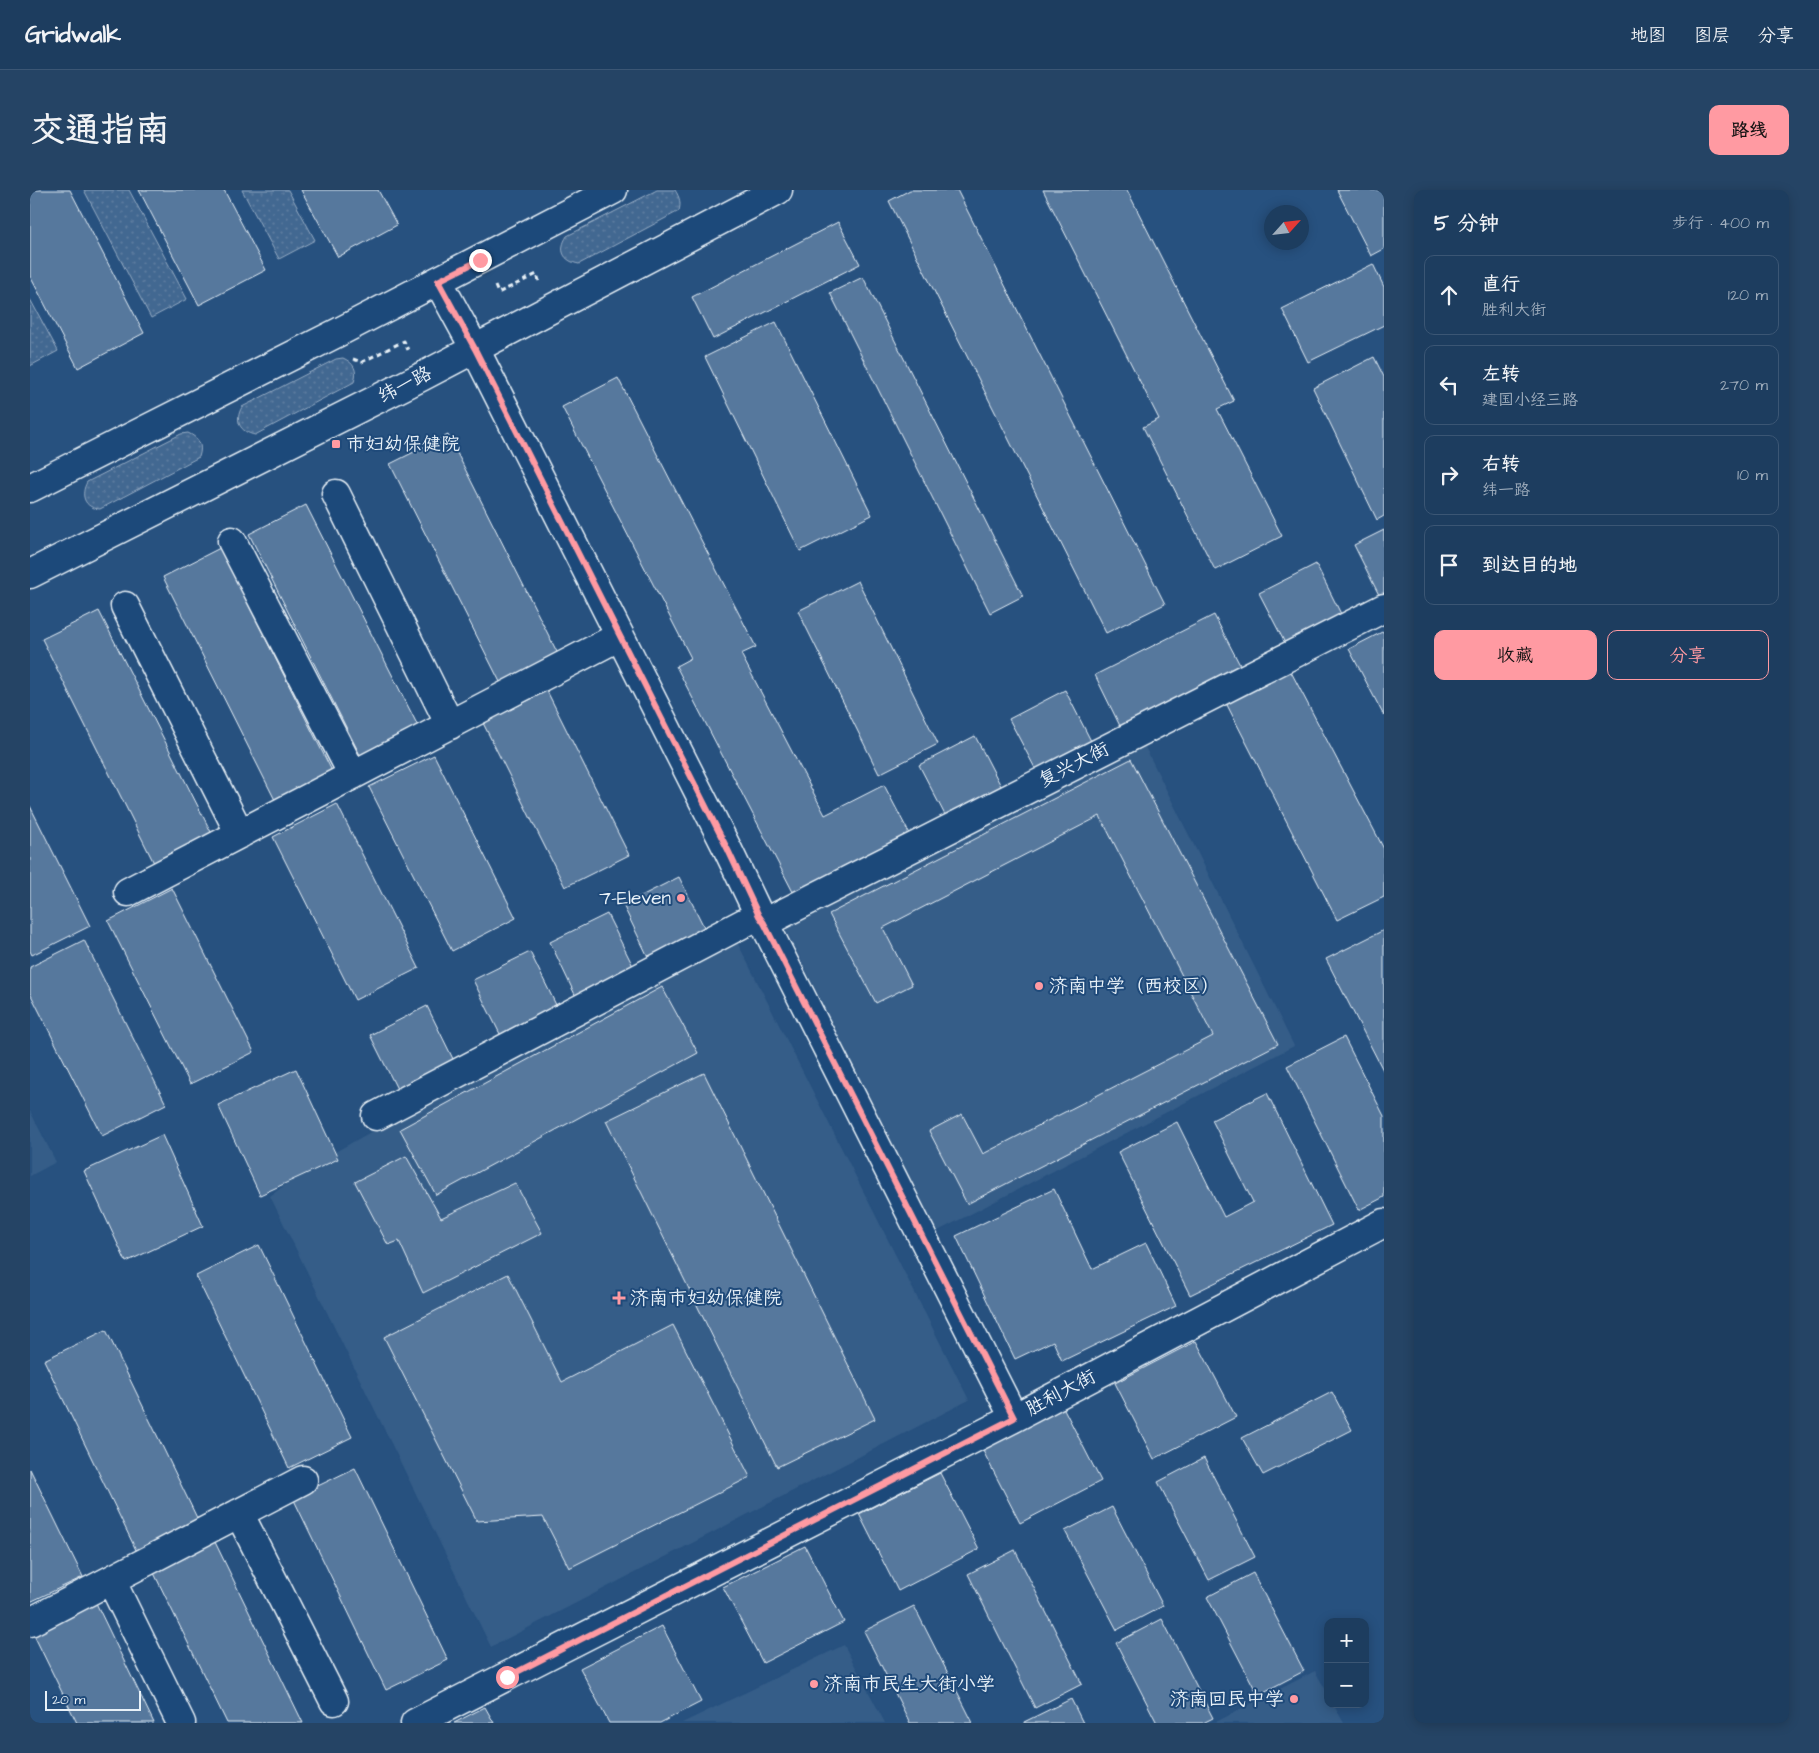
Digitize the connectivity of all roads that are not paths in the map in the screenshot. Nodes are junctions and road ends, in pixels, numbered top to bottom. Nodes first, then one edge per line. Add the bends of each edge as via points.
1 (613, 190) edge
2 (778, 190) edge
3 (438, 281) junction
4 (475, 349) junction
5 (30, 488) edge
6 (336, 494) dead end
7 (232, 541) dead end
8 (30, 574) edge
9 (125, 606) dead end
10 (1384, 608) edge
11 (620, 636) junction
12 (450, 725) junction
13 (353, 775) junction
14 (240, 834) junction
15 (128, 892) dead end
16 (762, 919) junction
17 (376, 1116) dead end
18 (1384, 1222) edge
19 (1014, 1418) junction
20 (303, 1480) dead end
21 (239, 1513) junction
22 (111, 1580) junction
23 (30, 1622) edge
24 (334, 1701) dead end
25 (180, 1723) edge
26 (415, 1723) edge

1 - 3 street
2 - 4 street, 纬一路
3 - 4 street
3 - 5 street
4 - 8 street, 纬一路
4 - 11 street
6 - 12 street
7 - 13 street
9 - 14 street
10 - 16 street, 复兴大街
11 - 12 street
11 - 16 street
12 - 13 street
13 - 14 street
14 - 15 street
16 - 17 street, 复兴大街
16 - 19 street
18 - 19 street, 胜利大街
19 - 26 street, 胜利大街
20 - 21 street
21 - 22 street
21 - 24 street
22 - 23 street
22 - 25 street

